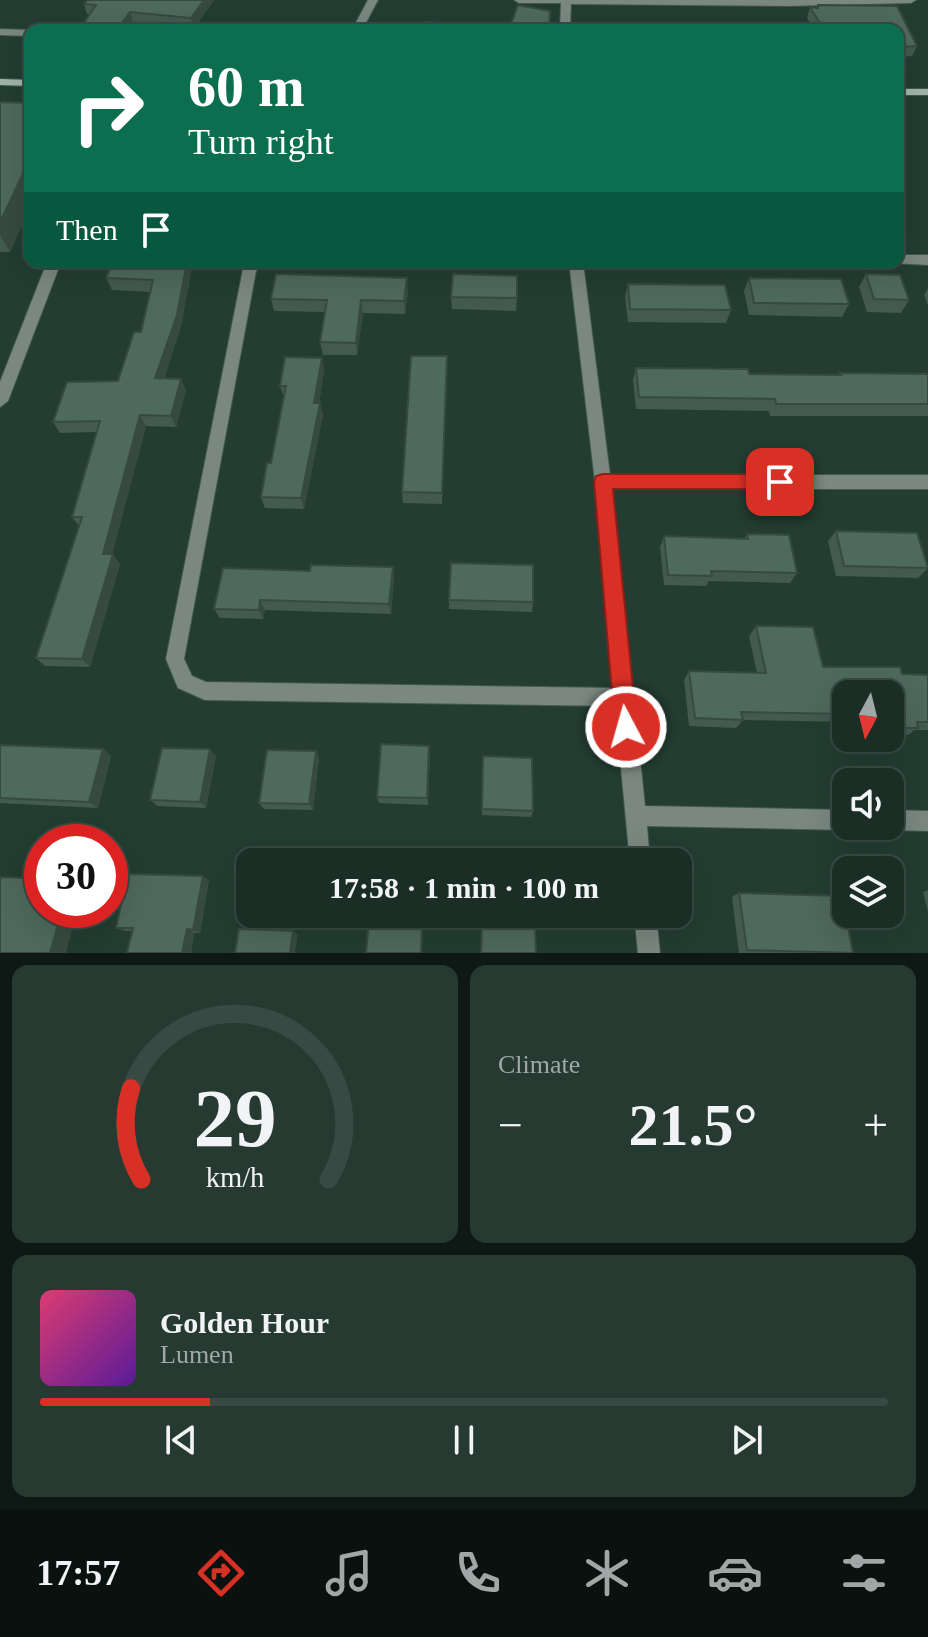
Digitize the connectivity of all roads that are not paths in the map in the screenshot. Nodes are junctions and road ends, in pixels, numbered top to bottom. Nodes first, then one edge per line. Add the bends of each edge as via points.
1 (373, 0) edge
2 (519, 0) edge
3 (911, 0) edge
4 (566, 3) junction
5 (360, 24) edge
6 (565, 24) edge
7 (0, 32) edge
8 (24, 33) edge
9 (0, 82) edge
10 (24, 83) edge
11 (904, 92) edge
12 (928, 92) edge
13 (904, 260) edge
14 (928, 260) edge
15 (52, 268) edge
16 (251, 268) edge
17 (577, 268) edge
18 (0, 401) edge
19 (603, 482) junction
20 (928, 482) edge
21 (622, 697) junction
22 (636, 816) junction
23 (832, 820) edge
24 (904, 820) edge
25 (928, 821) edge
26 (639, 848) edge
27 (646, 928) edge
28 (649, 953) edge

1 - 5 street
2 - 4 street
3 - 4 street
4 - 6 street
7 - 8 street
9 - 10 street
11 - 12 street
13 - 14 street
15 - 18 street
16 - 21 street via 175,659 185,682 205,691
17 - 19 street
19 - 20 street
19 - 21 street
21 - 22 street
22 - 23 street
22 - 26 street
24 - 25 street
27 - 28 street

